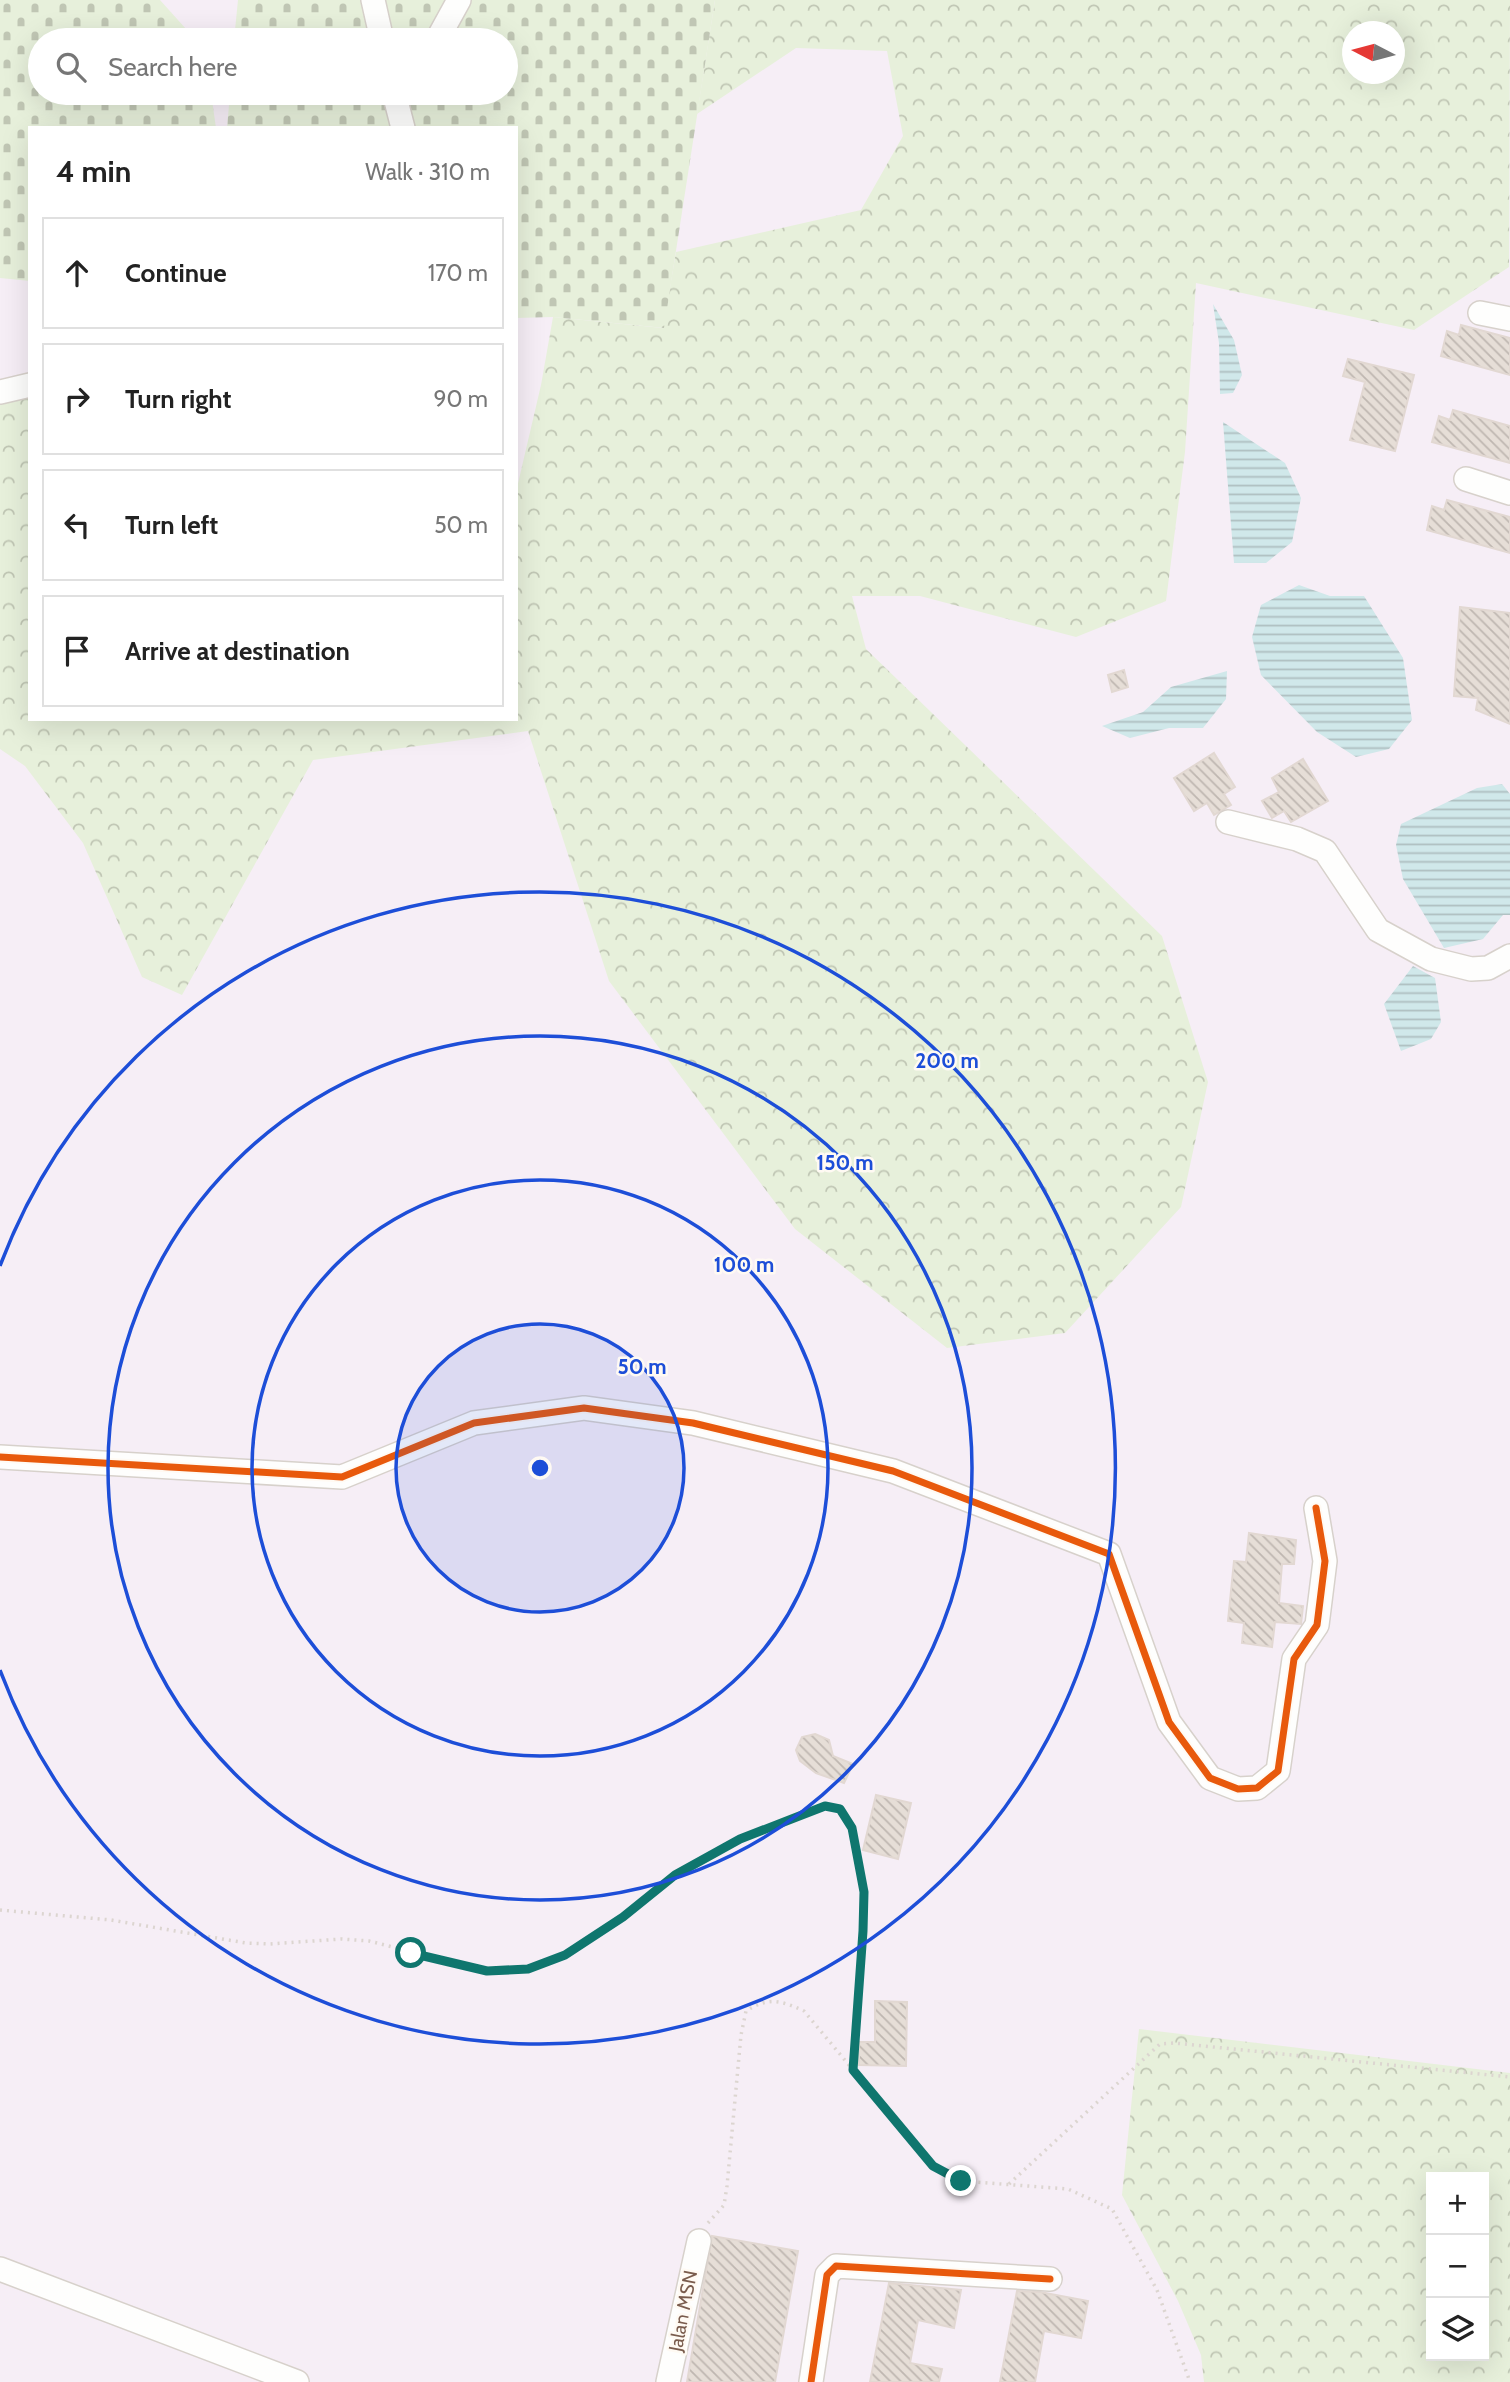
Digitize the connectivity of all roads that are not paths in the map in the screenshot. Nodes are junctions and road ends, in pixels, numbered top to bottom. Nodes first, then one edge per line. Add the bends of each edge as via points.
1 (373, 0) edge
2 (458, 0) edge
3 (379, 28) edge
4 (444, 28) edge
5 (1480, 313) dead end
6 (1510, 319) edge
7 (28, 385) edge
8 (0, 392) edge
9 (1465, 480) dead end
10 (1510, 493) edge
11 (1228, 822) dead end
12 (1510, 956) edge
13 (0, 1457) edge
14 (1316, 1508) dead end
15 (699, 2241) road end
16 (0, 2269) edge
17 (1050, 2279) dead end
18 (297, 2382) edge
19 (668, 2382) edge
20 (811, 2382) edge

1 - 3 street
2 - 4 street
5 - 6 street
7 - 8 street
9 - 10 street
11 - 12 street via 1325,851 1378,930 1431,959 1471,969 1488,968
13 - 14 street via 342,1477 474,1423 584,1408 693,1423 892,1471 1109,1554 1169,1723 1210,1778 1238,1789 1256,1788 1278,1771 1294,1659 1317,1625 1325,1561
15 - 19 street, Jalan MSN
16 - 18 street
17 - 20 street via 836,2266 827,2275

